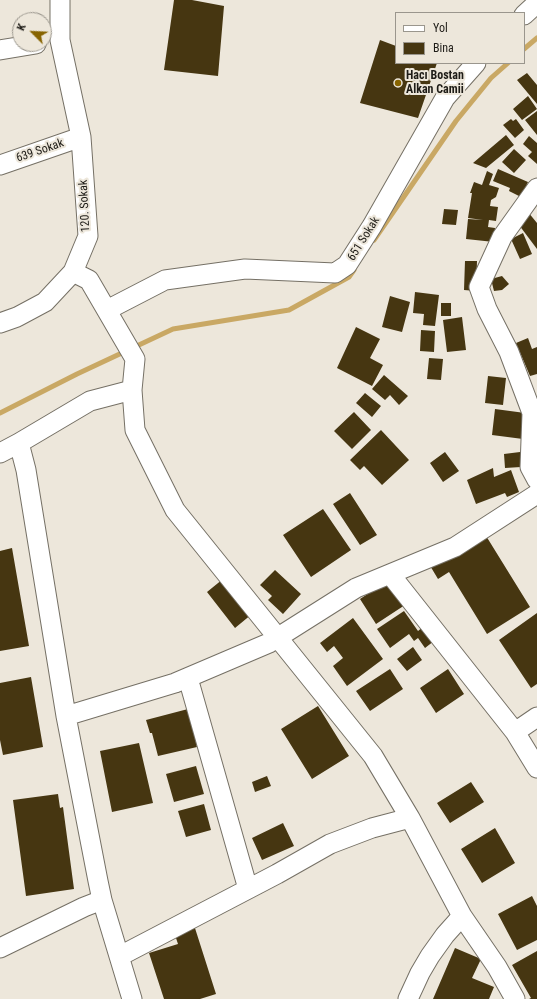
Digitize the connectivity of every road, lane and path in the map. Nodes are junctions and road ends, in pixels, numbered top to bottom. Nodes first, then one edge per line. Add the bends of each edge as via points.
1 (60, 0) edge
2 (537, 3) edge
3 (525, 14) edge
4 (52, 42) edge
5 (12, 48) edge
6 (0, 50) edge
7 (475, 64) edge
8 (81, 137) junction
9 (0, 165) edge
10 (537, 188) edge
11 (73, 272) junction
12 (107, 310) junction
13 (0, 323) edge
14 (132, 390) junction
15 (19, 443) junction
16 (0, 453) edge
17 (537, 480) edge
18 (537, 494) edge
19 (390, 574) junction
20 (278, 637) junction
21 (188, 678) junction
22 (66, 716) junction
23 (537, 717) edge
24 (515, 732) junction
25 (537, 768) edge
26 (410, 818) junction
27 (248, 889) junction
28 (102, 900) junction
29 (462, 916) junction
30 (0, 948) edge
31 (120, 956) junction
32 (132, 999) edge
33 (408, 999) edge
34 (515, 999) edge

1 - 4 street, 120. Sokak
2 - 3 street
4 - 8 street, 120. Sokak
5 - 6 street
7 - 12 street, 651 Sokak via 445,98 347,265 335,273 245,269 165,280
8 - 9 street, 639 Sokak
8 - 11 street, 120. Sokak via 88,236
10 - 17 street via 502,237 479,287 487,309 510,352 532,413 530,467
11 - 12 street via 89,280
11 - 13 street via 45,302
12 - 14 street via 135,359
14 - 15 street via 90,401
14 - 20 street via 135,430 176,510
15 - 16 street
15 - 22 street via 26,470
18 - 19 street via 455,547
19 - 20 street via 356,588
19 - 24 street
20 - 21 street
20 - 26 street via 373,756
21 - 22 street
21 - 27 street
22 - 28 street
23 - 24 street
24 - 25 street
26 - 27 street via 372,828 330,844
26 - 29 street
27 - 31 street
28 - 30 street
28 - 31 street
29 - 33 street via 430,956
29 - 34 street via 497,967
31 - 32 street

